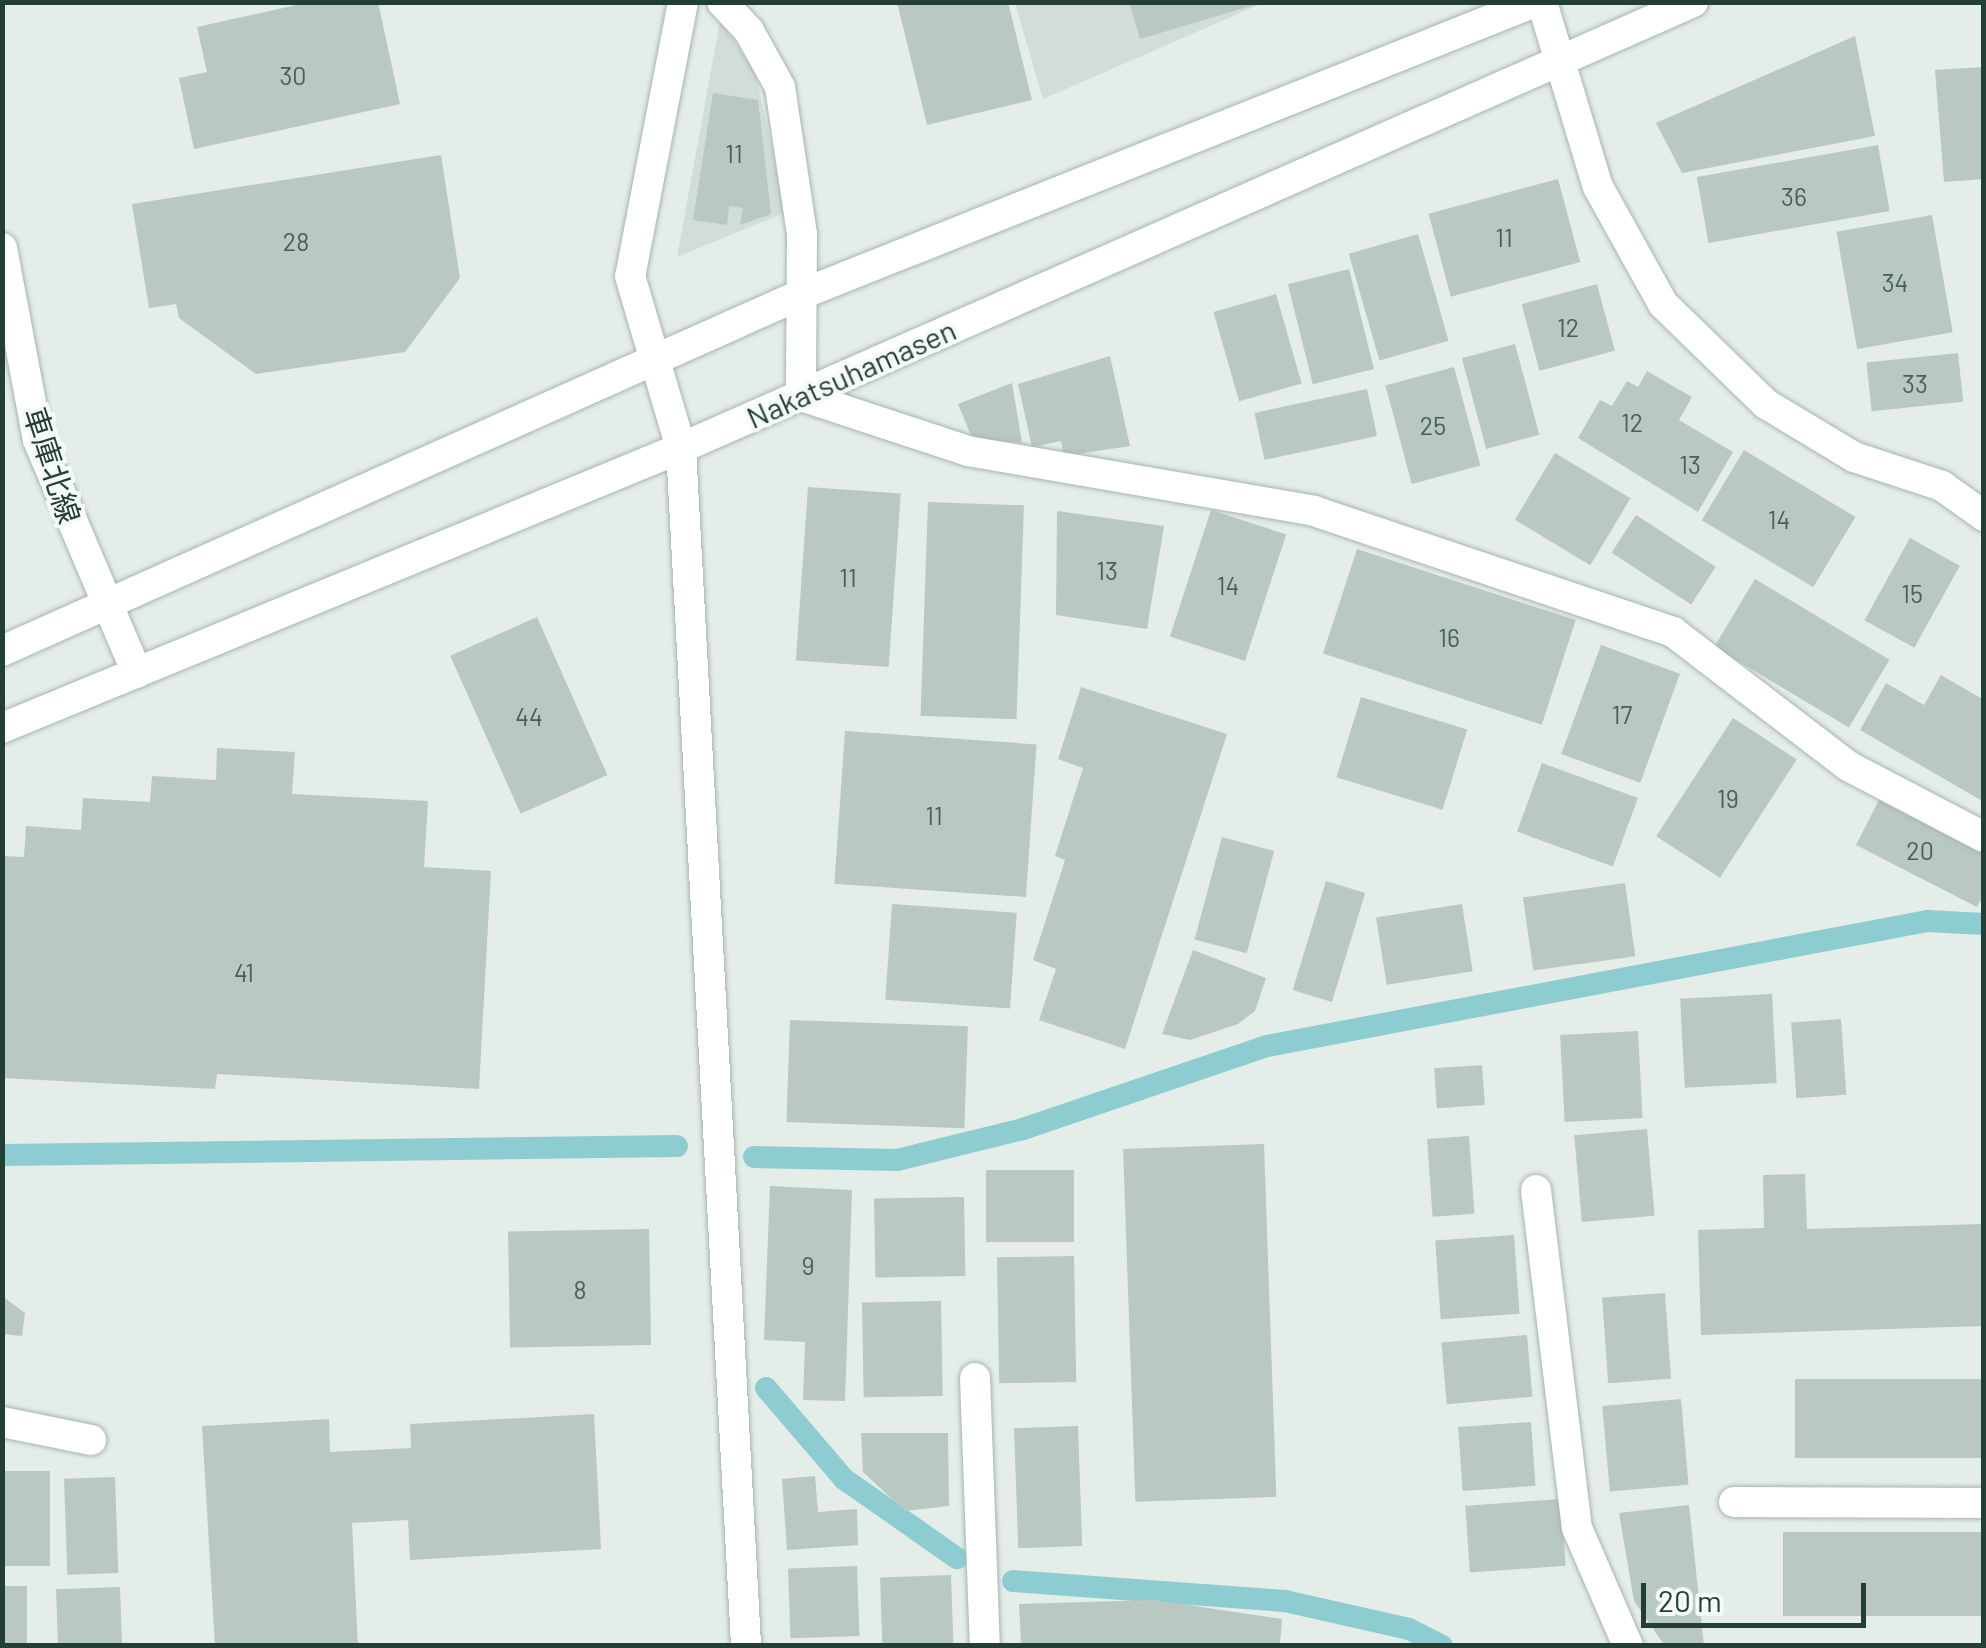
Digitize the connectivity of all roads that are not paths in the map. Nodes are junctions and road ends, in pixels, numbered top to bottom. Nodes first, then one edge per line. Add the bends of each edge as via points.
1 (683, 2) edge
2 (722, 2) edge
3 (1538, 2) edge
4 (1693, 2) edge
5 (1559, 59) junction
6 (2, 248) edge
7 (802, 294) junction
8 (652, 358) junction
9 (801, 396) junction
10 (681, 448) junction
11 (1971, 495) edge
12 (1984, 516) edge
13 (106, 603) junction
14 (2, 651) edge
15 (137, 673) junction
16 (2, 728) edge
17 (1984, 837) edge
18 (1536, 1190) dead end
19 (975, 1378) dead end
20 (2, 1422) edge
21 (90, 1440) dead end
22 (1734, 1502) dead end
23 (1984, 1503) edge
24 (746, 1646) edge
25 (985, 1646) edge
26 (1628, 1646) edge

1 - 8 street via 630,276
2 - 7 street via 749,31 780,87 802,235
3 - 5 street
3 - 7 street
4 - 5 street, Nakatsuhamasen
5 - 9 street, Nakatsuhamasen
5 - 11 street via 1598,187 1664,304 1766,404 1854,456
6 - 13 street, 車庫北線 via 38,440
7 - 8 street
7 - 9 street
8 - 10 street
8 - 13 street
9 - 10 street, Nakatsuhamasen
9 - 17 street via 968,452 1314,511 1673,632 1848,766
10 - 15 street, Nakatsuhamasen
10 - 24 street
11 - 12 street
13 - 14 street
13 - 15 street, 車庫北線
15 - 16 street, Nakatsuhamasen
18 - 26 street via 1578,1528
19 - 25 street
20 - 21 street
22 - 23 street

